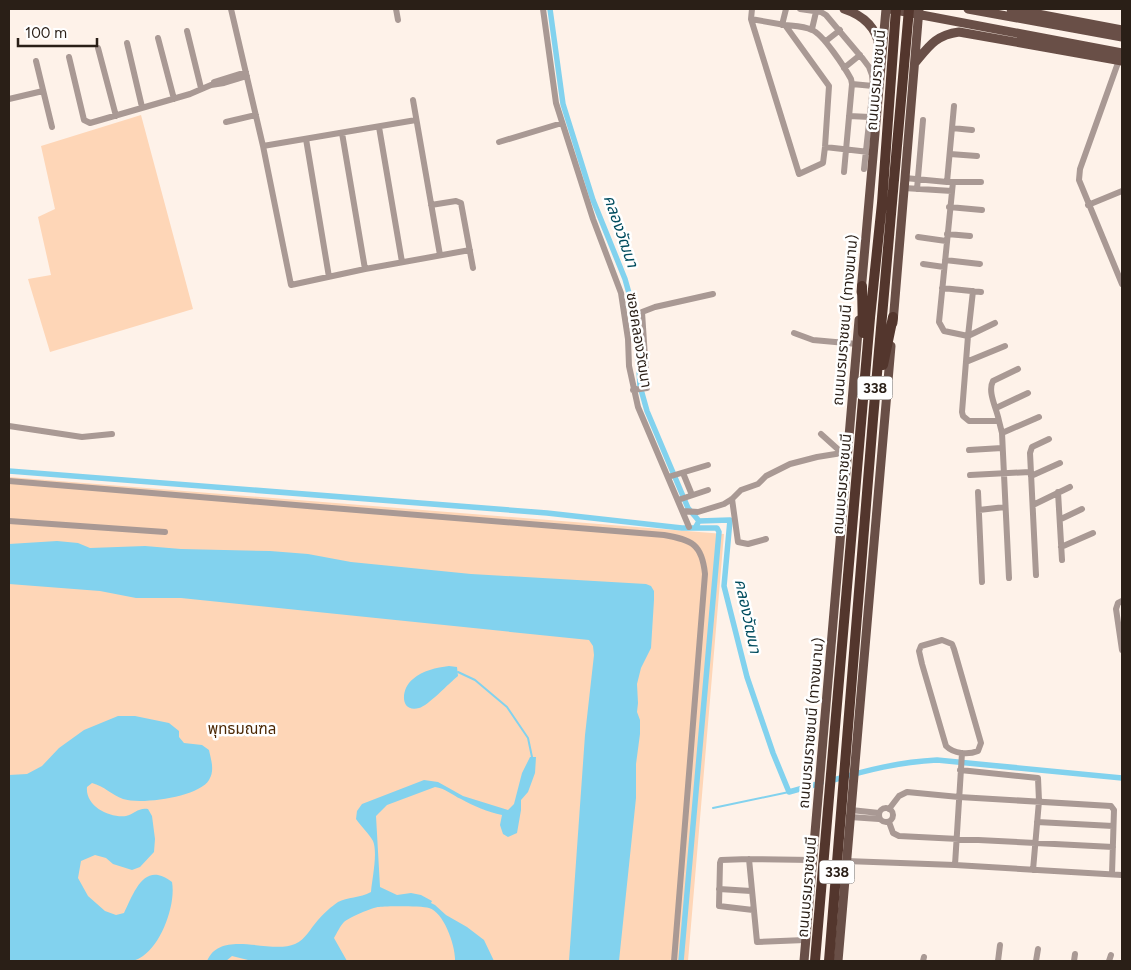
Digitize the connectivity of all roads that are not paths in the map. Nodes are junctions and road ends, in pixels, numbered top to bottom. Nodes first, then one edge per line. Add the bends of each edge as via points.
1 (231, 9) edge
2 (396, 9) edge
3 (543, 9) edge
4 (752, 9) edge
5 (786, 9) edge
6 (800, 9) edge
7 (844, 9) edge
8 (886, 9) edge
9 (896, 9) edge
10 (909, 9) edge
11 (919, 9) edge
12 (968, 9) edge
13 (973, 9) edge
14 (1011, 9) edge
15 (1030, 11) edge
16 (816, 12) junction
17 (751, 19) junction
18 (398, 20) dead end
19 (784, 25) junction
20 (812, 29) junction
21 (840, 30) junction
22 (1122, 30) edge
23 (187, 31) dead end
24 (977, 34) junction
25 (1122, 37) edge
26 (158, 38) dead end
27 (826, 41) junction
28 (127, 43) dead end
29 (98, 48) dead end
30 (860, 55) junction
31 (69, 56) dead end
32 (1121, 58) edge
33 (881, 59) junction
34 (36, 61) dead end
35 (914, 63) junction
36 (844, 68) junction
37 (246, 74) junction
38 (852, 84) junction
39 (873, 86) junction
40 (201, 88) junction
41 (43, 91) junction
42 (9, 98) edge
43 (174, 100) junction
44 (412, 100) dead end
45 (954, 106) dead end
46 (142, 107) junction
47 (256, 115) junction
48 (116, 116) junction
49 (849, 116) junction
50 (870, 117) junction
51 (416, 120) junction
52 (923, 120) dead end
53 (226, 122) dead end
54 (562, 123) junction
55 (52, 127) dead end
56 (379, 127) junction
57 (952, 128) junction
58 (972, 130) dead end
59 (342, 133) junction
60 (306, 139) junction
61 (941, 141) dead end
62 (498, 142) dead end
63 (950, 142) junction
64 (263, 146) junction
65 (825, 147) junction
66 (847, 150) junction
67 (869, 152) junction
68 (950, 154) junction
69 (976, 156) dead end
70 (864, 168) dead end
71 (844, 172) dead end
72 (905, 178) junction
73 (918, 180) junction
74 (950, 182) junction
75 (981, 182) dead end
76 (904, 188) junction
77 (917, 189) junction
78 (952, 191) junction
79 (1122, 191) edge
80 (431, 205) junction
81 (1088, 205) junction
82 (950, 207) junction
83 (982, 210) dead end
84 (970, 236) dead end
85 (918, 237) dead end
86 (947, 237) junction
87 (470, 250) junction
88 (440, 255) junction
89 (402, 262) junction
90 (944, 263) junction
91 (923, 264) dead end
92 (980, 264) dead end
93 (1119, 267) edge
94 (473, 268) dead end
95 (365, 269) junction
96 (329, 277) junction
97 (1122, 284) edge
98 (862, 286) junction
99 (942, 288) junction
100 (973, 291) junction
101 (981, 292) dead end
102 (713, 294) dead end
103 (893, 317) junction
104 (995, 323) dead end
105 (794, 333) dead end
106 (968, 336) junction
107 (857, 344) junction
108 (1005, 346) dead end
109 (966, 362) junction
110 (1018, 369) dead end
111 (635, 390) junction
112 (1028, 393) dead end
113 (996, 408) junction
114 (873, 414) junction
115 (862, 416) junction
116 (1039, 417) dead end
117 (1000, 421) junction
118 (9, 426) edge
119 (1002, 433) junction
120 (112, 434) dead end
121 (821, 434) dead end
122 (1049, 439) dead end
123 (1002, 448) junction
124 (968, 450) dead end
125 (844, 452) junction
126 (1060, 463) dead end
127 (708, 465) dead end
128 (681, 473) junction
129 (1003, 474) junction
130 (1031, 474) junction
131 (970, 475) dead end
132 (669, 477) junction
133 (9, 481) edge
134 (1070, 487) dead end
135 (708, 490) dead end
136 (978, 492) dead end
137 (1058, 492) junction
138 (690, 495) junction
139 (679, 499) junction
140 (732, 499) junction
141 (1033, 505) junction
142 (1005, 507) junction
143 (1082, 509) dead end
144 (979, 510) junction
145 (684, 512) junction
146 (1061, 519) junction
147 (9, 520) edge
148 (689, 527) dead end
149 (165, 532) dead end
150 (1093, 534) dead end
151 (766, 539) dead end
152 (1061, 547) junction
153 (1062, 560) dead end
154 (1036, 574) dead end
155 (1008, 578) dead end
156 (982, 582) dead end
157 (1122, 600) edge
158 (1122, 650) edge
159 (961, 762) junction
160 (850, 766) junction
161 (849, 781) junction
162 (959, 797) junction
163 (1039, 801) junction
164 (889, 809) junction
165 (851, 814) junction
166 (879, 816) junction
167 (889, 822) junction
168 (1037, 822) junction
169 (1113, 826) junction
170 (957, 839) junction
171 (1036, 843) junction
172 (1113, 847) junction
173 (749, 859) junction
174 (812, 860) junction
175 (846, 861) junction
176 (956, 865) junction
177 (1034, 870) junction
178 (1112, 874) junction
179 (1122, 875) edge
180 (718, 889) junction
181 (751, 891) junction
182 (753, 910) junction
183 (805, 940) junction
184 (1000, 945) dead end
185 (1038, 949) dead end
186 (674, 961) edge
187 (804, 961) edge
188 (815, 961) edge
189 (829, 961) edge
190 (838, 961) edge
191 (998, 961) edge
192 (1036, 961) edge

1 - 37 street
2 - 18 street
3 - 54 street, ซอยคลองวัฒนา via 553,86
4 - 17 street
5 - 19 street
6 - 16 street
7 - 33 main road via 870,24 878,40
8 - 32 main road via 1072,44
8 - 33 main road, ถนนบรมราชชนนี (ทางขนาน) / 338
9 - 115 highway, ถนนบรมราชชนนี / 338
10 - 114 highway, ถนนบรมราชชนนี / 338
11 - 35 main road, 338
12 - 25 main road
13 - 24 main road via 968,23
14 - 15 main road
15 - 22 main road
16 - 20 street
16 - 21 street via 826,15
17 - 19 street
17 - 65 street via 798,174 823,163
19 - 20 street
19 - 65 street via 829,86
20 - 27 street
21 - 27 street
21 - 30 street
23 - 40 street
24 - 32 main road
24 - 35 main road via 959,32 937,38
26 - 43 street
27 - 36 street
28 - 46 street
29 - 48 street
30 - 36 street
30 - 39 street via 871,70
31 - 48 street via 84,120 94,123
32 - 81 street via 1080,169 1078,180
33 - 67 main road, ถนนบรมราชชนนี (ทางขนาน) / 338
34 - 41 street
35 - 72 main road, 338
36 - 38 street
37 - 40 street
37 - 47 street
38 - 39 street
38 - 49 street
39 - 50 street
40 - 43 street
41 - 42 street
41 - 55 street
43 - 46 street
44 - 51 street
45 - 57 street
46 - 48 street
47 - 53 street
47 - 64 street
49 - 50 street
49 - 66 street
50 - 67 street
51 - 56 street
51 - 80 street
52 - 73 street
54 - 62 street
54 - 111 street, ซอยคลองวัฒนา via 621,293 629,366
56 - 59 street
56 - 89 street
57 - 58 street
57 - 63 street
59 - 60 street
59 - 95 street
60 - 64 street
60 - 96 street
61 - 63 street
63 - 68 street
64 - 96 street via 291,284
65 - 66 street
66 - 67 street
66 - 71 street
67 - 70 street
67 - 98 main road, ถนนบรมราชชนนี (ทางขนาน) / 338
68 - 69 street
68 - 74 street
72 - 73 street
72 - 76 main road, 338
73 - 74 street
73 - 77 street
74 - 75 street
74 - 78 street
76 - 77 street
76 - 103 main road, 338
77 - 78 street
78 - 82 street
79 - 81 street
80 - 87 street via 461,203
80 - 88 street
81 - 93 street
82 - 83 street
82 - 86 street
84 - 86 street
85 - 86 street
86 - 90 street
87 - 88 street
87 - 94 street
88 - 89 street
89 - 95 street
90 - 91 street
90 - 92 street
90 - 99 street
93 - 97 street
95 - 96 street
98 - 107 main road, ถนนบรมราชชนนี (ทางขนาน) / 338
98 - 115 highway
99 - 100 street
99 - 106 street via 941,328 949,333
100 - 101 street
100 - 106 street
102 - 111 street via 642,312 647,388
103 - 114 highway
103 - 160 main road, 338
104 - 106 street
105 - 107 street via 813,340
106 - 109 street
107 - 125 main road, ถนนบรมราชชนนี (ทางขนาน) / 338
108 - 109 street
109 - 117 street via 963,416 969,421
110 - 113 street via 992,381
111 - 132 street, ซอยคลองวัฒนา via 647,431
112 - 113 street
113 - 117 street
114 - 160 highway, ถนนบรมราชชนนี / 338
115 - 188 highway, ถนนบรมราชชนนี / 338
116 - 119 street
117 - 119 street
118 - 120 street via 82,437
119 - 123 street
121 - 125 street
122 - 130 street via 1030,449
123 - 124 street
123 - 129 street
125 - 140 street via 790,464 766,476 758,484 741,490
125 - 174 main road, ถนนบรมราชชนนี (ทางขนาน) / 338
126 - 130 street
127 - 128 street
128 - 132 street
128 - 138 street
129 - 130 street
129 - 131 street
129 - 142 street
130 - 141 street
132 - 139 street, ซอยคลองวัฒนา
133 - 186 street via 664,535 691,543 701,553 705,574
134 - 137 street
135 - 138 street
136 - 144 street
137 - 141 street
137 - 146 street
138 - 139 street
139 - 145 street, ซอยคลองวัฒนา
140 - 145 street via 698,512
140 - 151 street via 738,542 748,544
141 - 154 street
142 - 144 street
142 - 155 street
143 - 146 street
144 - 156 street
145 - 148 street, ซอยคลองวัฒนา
146 - 152 street
147 - 149 street
150 - 152 street
152 - 153 street
157 - 158 street via 1116,609
159 - 159 street via 946,746 920,654 921,646 942,640 952,644 954,649 981,743 978,751
159 - 162 street
159 - 163 street via 1036,777
160 - 161 highway, ถนนบรมราชชนนี / 338
161 - 165 main road, 338
161 - 189 highway, ถนนบรมราชชนนี / 338
162 - 163 street
162 - 164 street via 907,792 899,796
162 - 170 street
163 - 168 street
163 - 169 street via 1110,806 1114,810
164 - 166 street via 884,808
164 - 167 street via 893,816
165 - 166 street
165 - 175 main road, 338
166 - 167 street via 883,822
167 - 170 street via 895,836
168 - 169 street
168 - 171 street
169 - 172 street
170 - 171 street
170 - 176 street
171 - 172 street
171 - 177 street
172 - 178 street
173 - 174 street
173 - 180 street via 721,860
173 - 181 street
174 - 183 main road, ถนนบรมราชชนนี (ทางขนาน) / 338
175 - 176 street
175 - 190 main road, 338
176 - 177 street
177 - 178 street
178 - 179 street
180 - 181 street
180 - 182 street via 718,906
181 - 182 street
182 - 183 street via 757,942
183 - 187 main road, ถนนบรมราชชนนี (ทางขนาน) / 338
184 - 191 street
185 - 192 street

